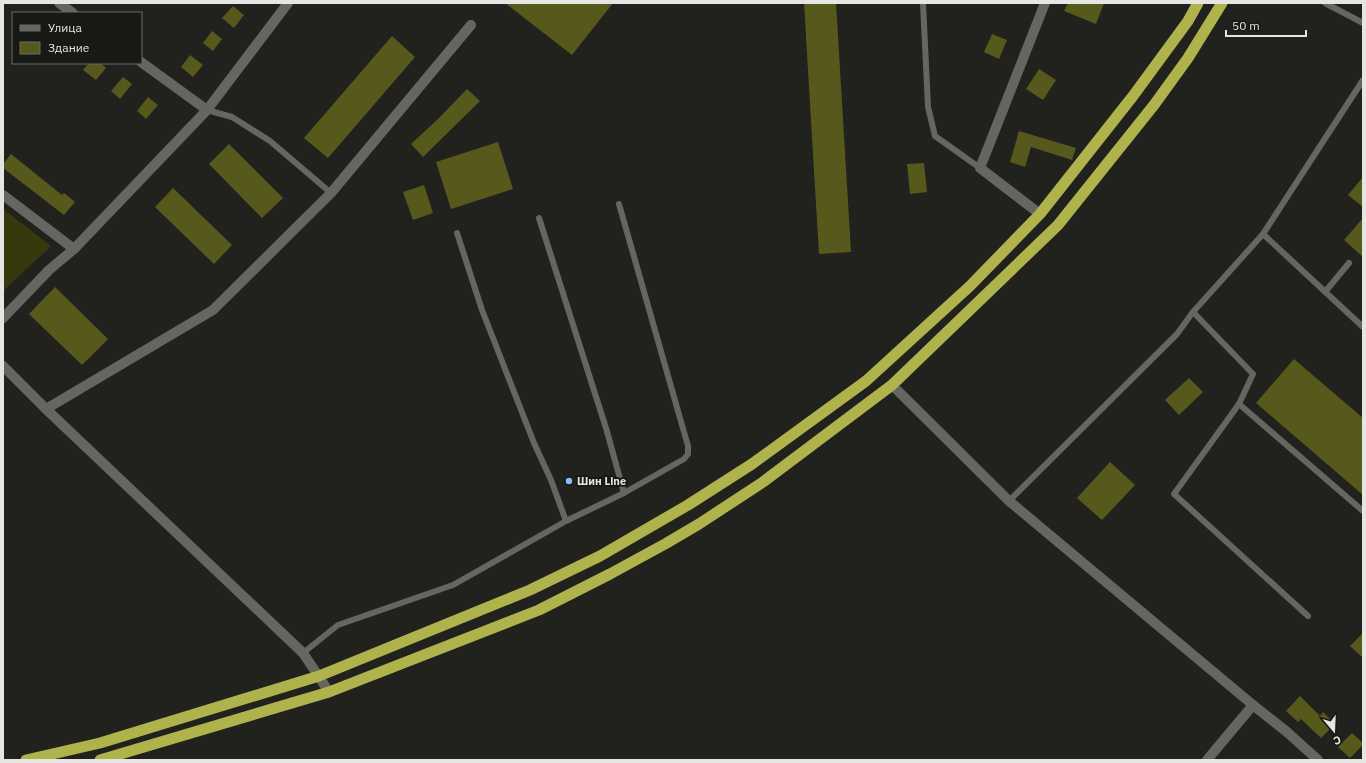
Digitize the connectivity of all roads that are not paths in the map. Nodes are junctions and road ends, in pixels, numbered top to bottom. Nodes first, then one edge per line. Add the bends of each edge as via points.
1 (59, 3) edge
2 (288, 3) edge
3 (923, 3) edge
4 (1045, 3) edge
5 (1198, 3) edge
6 (1222, 3) edge
7 (1325, 3) edge
8 (72, 12) edge
9 (1363, 23) edge
10 (470, 24) dead end
11 (142, 63) edge
12 (1363, 80) edge
13 (207, 110) junction
14 (980, 168) junction
15 (331, 193) junction
16 (3, 195) edge
17 (618, 204) dead end
18 (1040, 214) junction
19 (539, 218) dead end
20 (457, 233) dead end
21 (1263, 234) junction
22 (74, 249) junction
23 (1349, 263) dead end
24 (1325, 292) junction
25 (1194, 312) junction
26 (3, 318) edge
27 (1363, 327) edge
28 (3, 366) edge
29 (892, 384) junction
30 (1239, 404) junction
31 (46, 409) junction
32 (624, 493) junction
33 (1009, 500) junction
34 (1363, 511) edge
35 (566, 521) junction
36 (1308, 616) dead end
37 (303, 653) junction
38 (319, 676) junction
39 (329, 692) junction
40 (1253, 705) junction
41 (26, 760) edge
42 (100, 760) edge
43 (1207, 760) edge
44 (1318, 760) edge

1 - 8 street
2 - 13 street
3 - 14 lane via 928,107 935,136
4 - 14 street
5 - 18 highway via 1188,21 1133,96
6 - 29 highway via 1188,58 1154,105 1058,225
7 - 9 lane
10 - 15 street
11 - 13 street
12 - 21 lane
13 - 15 lane via 232,117 270,141
13 - 22 street
14 - 18 street
15 - 31 street via 213,310
16 - 22 street
17 - 32 lane via 688,446 688,454 684,458
18 - 38 highway via 970,286 866,381 752,464 600,556 530,590
19 - 32 lane
20 - 35 lane via 482,310
21 - 24 lane
21 - 25 lane
22 - 26 street via 49,270
23 - 24 lane
24 - 27 lane
25 - 30 lane via 1253,374
25 - 33 lane via 1178,334
28 - 31 street
29 - 33 street
29 - 39 highway via 764,482 699,524 610,574 539,610
30 - 34 lane
30 - 36 lane via 1174,494
31 - 37 street
32 - 35 lane
33 - 40 street
35 - 37 lane via 453,584 338,626
37 - 38 street
38 - 39 street
38 - 41 highway via 100,743
39 - 42 highway
40 - 43 street
40 - 44 street

